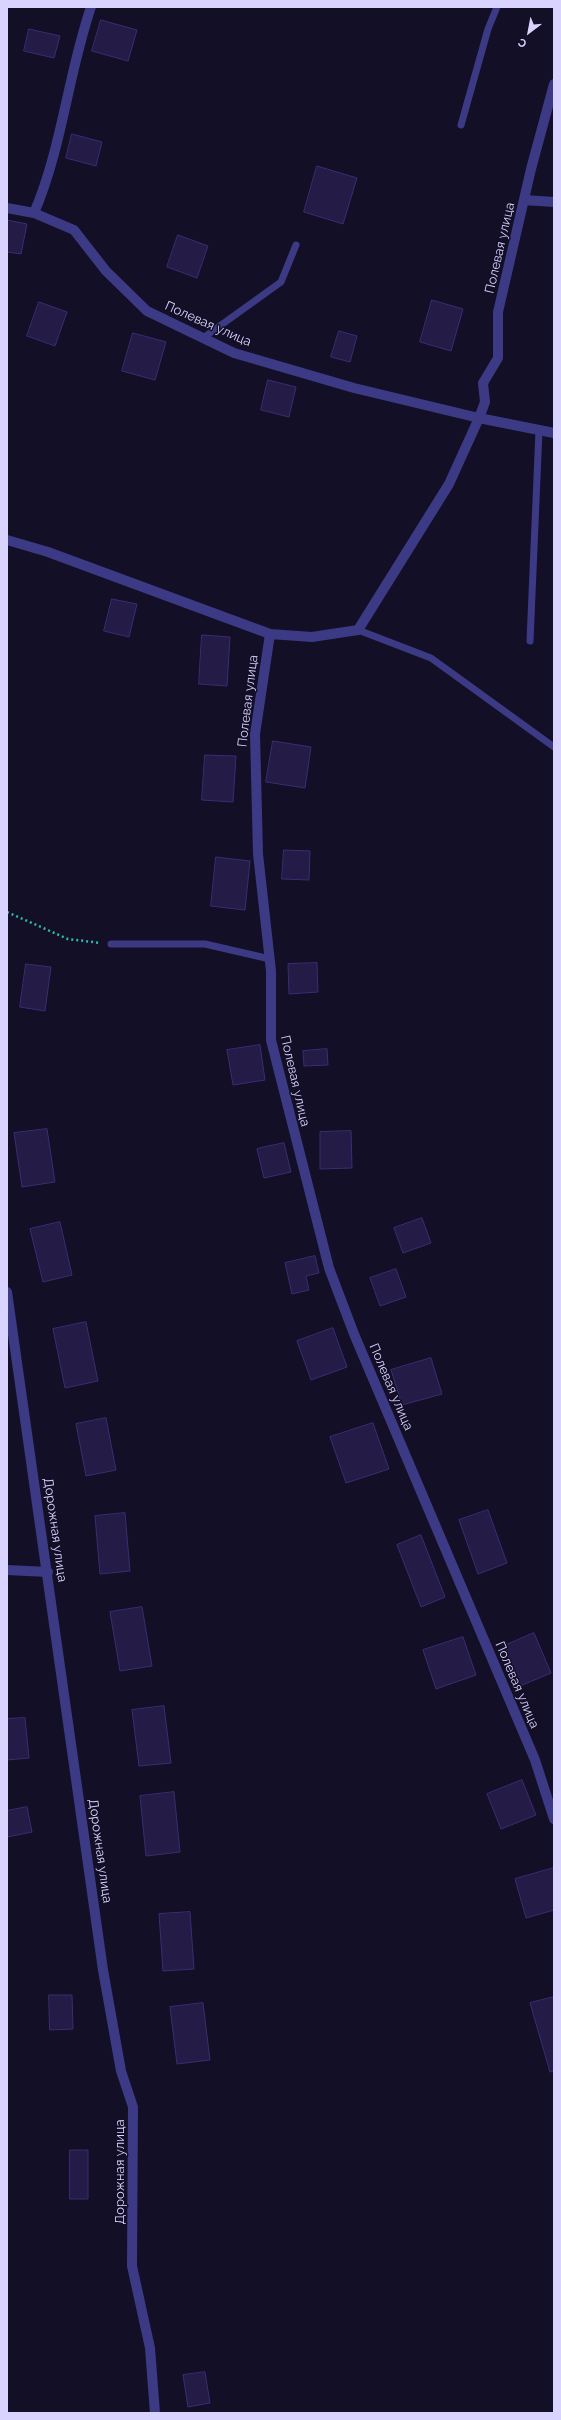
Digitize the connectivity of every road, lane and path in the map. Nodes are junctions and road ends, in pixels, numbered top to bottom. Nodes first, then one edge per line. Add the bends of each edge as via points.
1 (91, 7) edge
2 (497, 7) edge
3 (554, 84) edge
4 (461, 125) dead end
5 (524, 200) junction
6 (554, 202) edge
7 (7, 208) edge
8 (34, 213) junction
9 (296, 245) dead end
10 (204, 338) junction
11 (479, 418) junction
12 (539, 431) junction
13 (554, 433) edge
14 (7, 540) edge
15 (358, 630) junction
16 (270, 634) junction
17 (530, 641) dead end
18 (554, 747) edge
19 (7, 912) edge
20 (111, 944) joint
21 (270, 959) junction
22 (7, 1292) edge
23 (7, 1570) edge
24 (48, 1572) junction
25 (554, 1819) edge
26 (155, 2413) edge

1 - 8 street via 81,38 47,184
2 - 4 lane
3 - 5 street, Полевая улица
5 - 6 street
5 - 11 street, Полевая улица via 498,312 498,358 484,383 485,402
7 - 8 street, Полевая улица
8 - 10 street, Полевая улица via 74,230 106,271 147,311
9 - 10 lane via 281,282
10 - 11 street, Полевая улица via 234,353 354,388
11 - 12 street
11 - 15 street, Полевая улица via 449,484
12 - 13 street
12 - 17 lane
14 - 16 street via 48,552
15 - 16 street via 312,637
15 - 18 lane via 431,658
16 - 21 street, Полевая улица via 255,734 258,854
19 - 20 path via 68,939
20 - 21 lane via 205,944
21 - 25 street, Полевая улица via 270,1040 328,1268 535,1760
22 - 24 street, Дорожная улица
23 - 24 street
24 - 26 street, Дорожная улица via 103,1970 121,2070 133,2107 132,2266 150,2348

